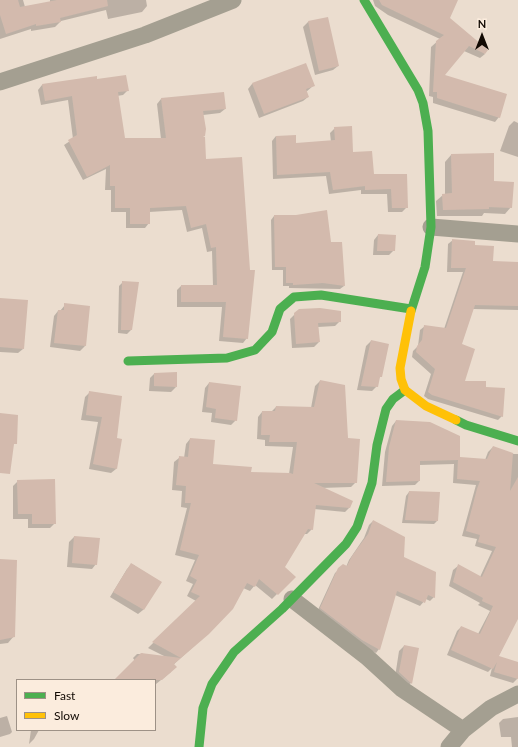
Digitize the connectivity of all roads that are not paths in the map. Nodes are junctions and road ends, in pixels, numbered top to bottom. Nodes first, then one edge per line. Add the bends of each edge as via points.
1 (233, 0) edge
2 (364, 0) edge
3 (0, 82) edge
4 (431, 227) junction
5 (518, 234) edge
6 (411, 309) junction
7 (128, 361) dead end
8 (405, 390) junction
9 (518, 441) edge
10 (292, 600) junction
11 (518, 694) edge
12 (463, 730) junction
13 (200, 747) edge
14 (449, 747) edge

1 - 3 street via 145,35
2 - 4 street via 411,77 423,103 428,131
4 - 5 street
4 - 6 street via 425,267
6 - 7 street via 321,295 294,297 280,309 272,332 255,350 227,358
6 - 8 street via 400,368
8 - 9 street via 432,409 466,424
8 - 10 street via 393,399 386,409 377,445 372,483 358,527 346,544
10 - 12 street via 368,657 402,689
10 - 13 street via 234,652 212,684 203,708
11 - 12 street via 491,708
12 - 14 street

